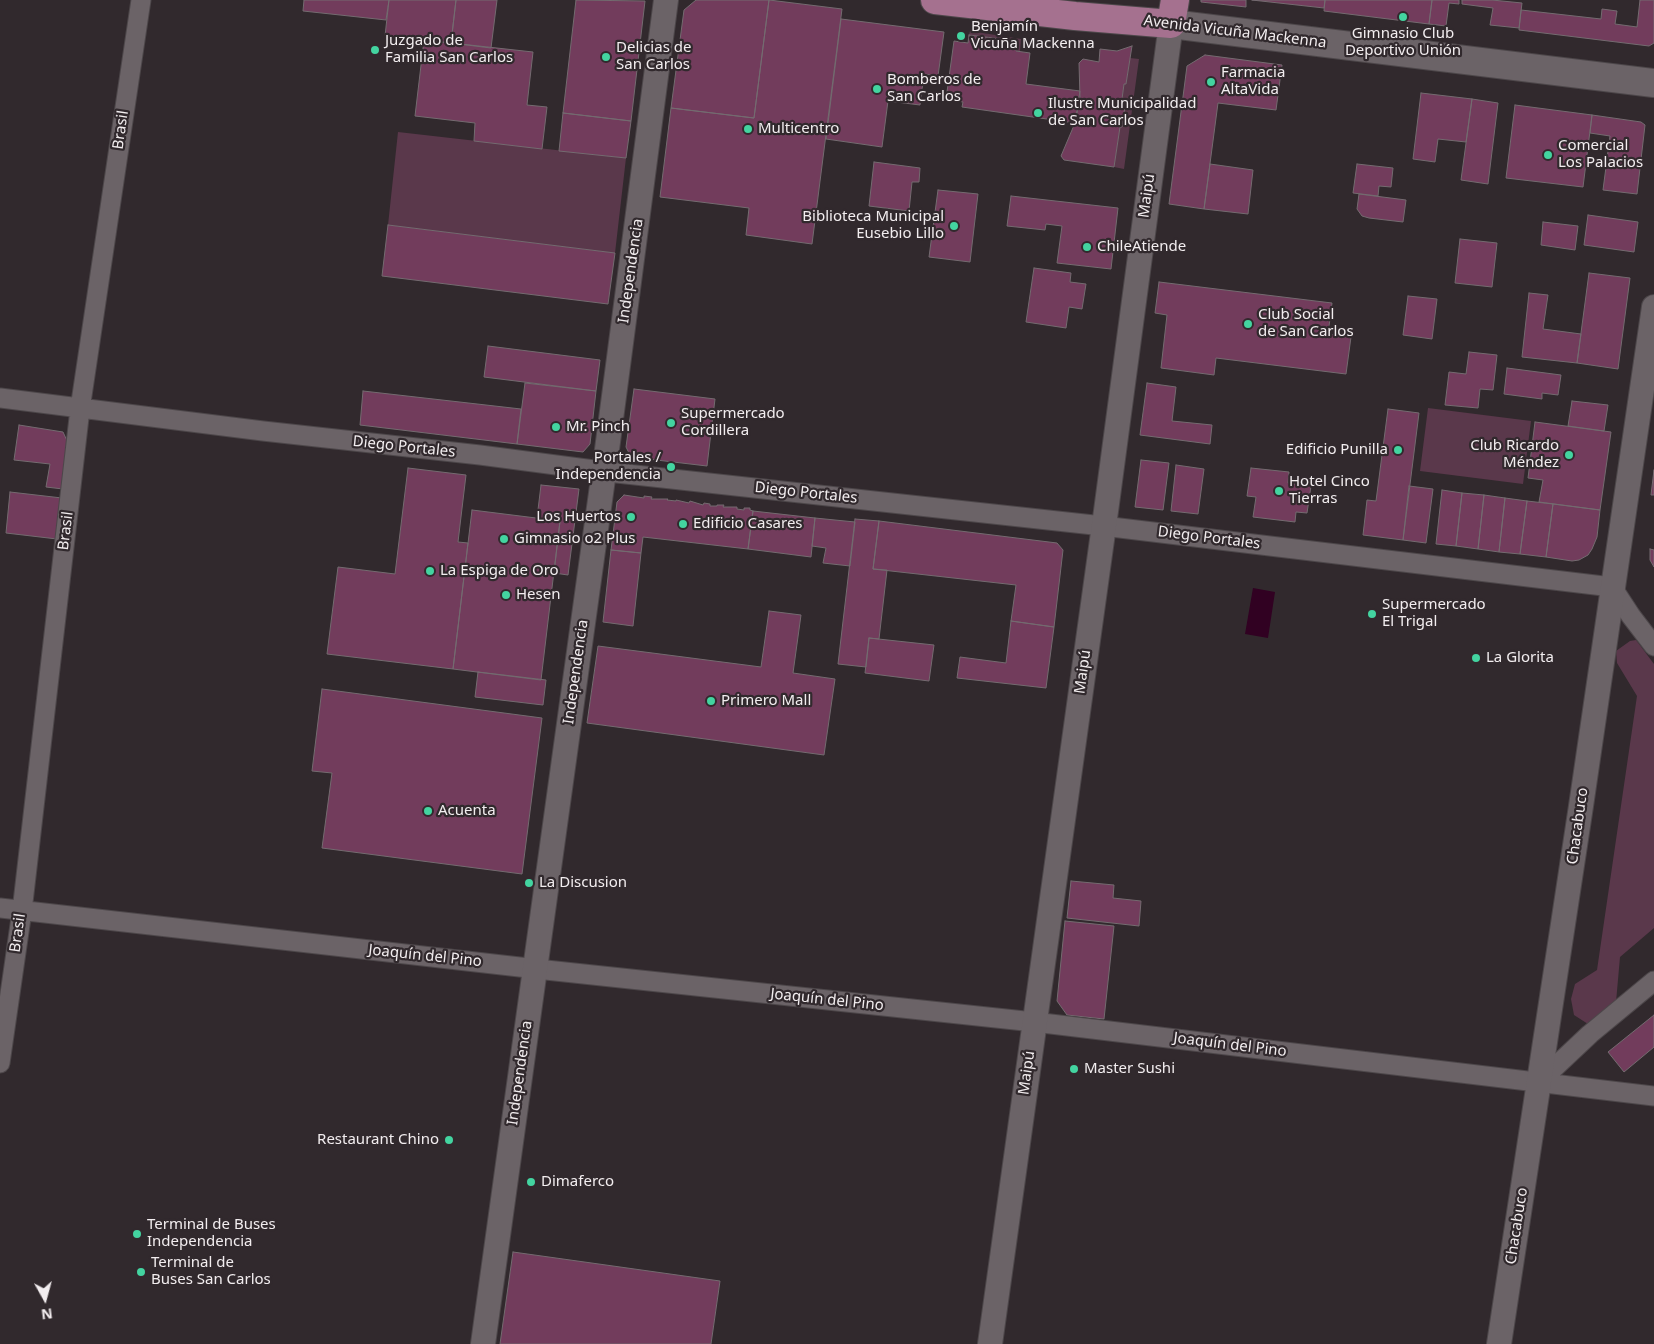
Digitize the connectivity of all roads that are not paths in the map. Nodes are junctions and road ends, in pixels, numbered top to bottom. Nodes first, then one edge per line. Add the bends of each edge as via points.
1 (140, 0) edge
2 (666, 0) edge
3 (935, 0) edge
4 (1123, 0) edge
5 (1172, 12) edge
6 (1075, 16) junction
7 (1654, 83) edge
8 (1654, 307) edge
9 (0, 398) edge
10 (80, 409) junction
11 (604, 471) junction
12 (1103, 526) junction
13 (1612, 587) junction
14 (1654, 646) edge
15 (0, 908) edge
16 (22, 911) junction
17 (534, 968) junction
18 (1654, 981) edge
19 (1034, 1022) junction
20 (0, 1063) edge
21 (1539, 1082) junction
22 (1654, 1096) edge
23 (483, 1344) edge
24 (990, 1344) edge
25 (1499, 1344) edge

1 - 10 street, Brasil
2 - 11 street, Independencia
3 - 6 main road, Avenida Vicuña Mackenna
4 - 6 main road
5 - 6 main road, Avenida Vicuña Mackenna
5 - 7 main road, Avenida Vicuña Mackenna
5 - 12 street, Maipú
8 - 13 street, Chacabuco
9 - 10 street, Diego Portales
10 - 11 street, Diego Portales
10 - 16 street, Brasil
11 - 12 street, Diego Portales
11 - 17 street, Independencia
12 - 13 street, Diego Portales
12 - 19 street, Maipú
13 - 14 street
13 - 21 street, Chacabuco
15 - 16 street, Joaquín del Pino
16 - 17 street, Joaquín del Pino
16 - 20 street, Brasil
17 - 19 street, Joaquín del Pino
17 - 23 street, Independencia
18 - 21 street
19 - 21 street, Joaquín del Pino
19 - 24 street, Maipú
21 - 22 street, Joaquín del Pino
21 - 25 street, Chacabuco

